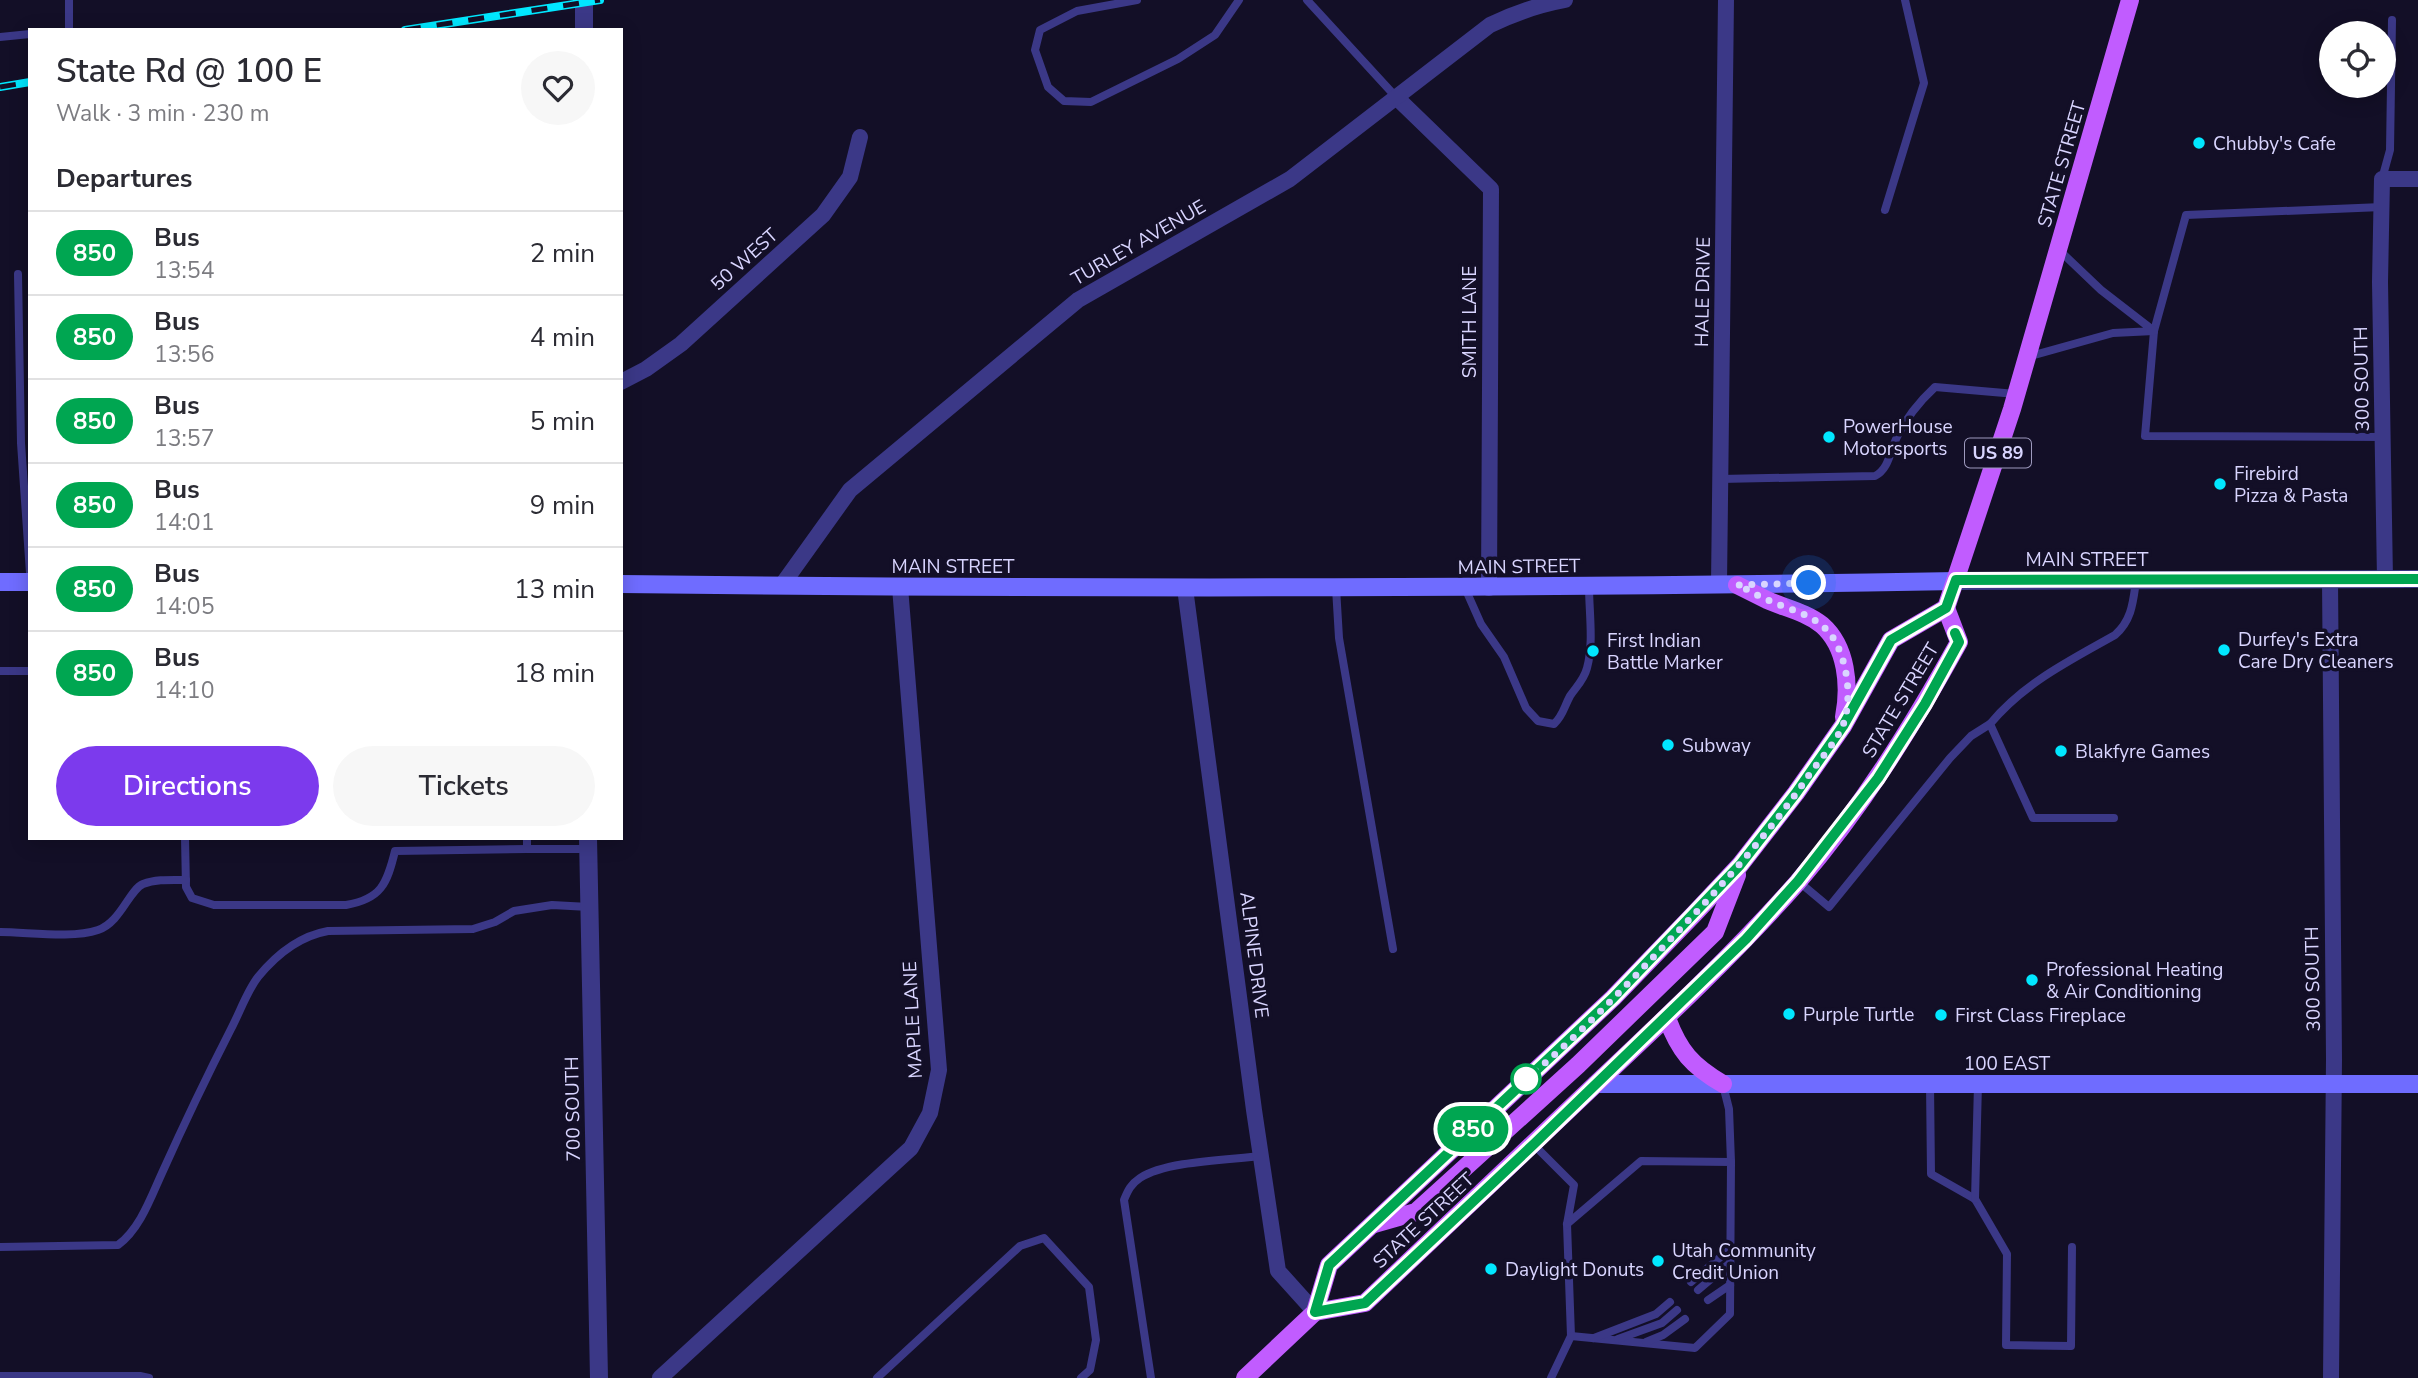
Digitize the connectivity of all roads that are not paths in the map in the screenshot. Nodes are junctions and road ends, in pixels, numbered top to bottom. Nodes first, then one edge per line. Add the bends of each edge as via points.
1 (69, 0) edge
2 (584, 0) edge
3 (1137, 0) edge
4 (1239, 0) edge
5 (1307, 0) edge
6 (1565, 0) edge
7 (1726, 0) edge
8 (1905, 0) edge
9 (2130, 0) edge
10 (2392, 20) dead end
11 (69, 28) edge
12 (584, 28) edge
13 (28, 34) edge
14 (0, 37) edge
15 (1396, 97) junction
16 (860, 137) dead end
17 (2382, 179) junction
18 (2418, 179) edge
19 (2382, 207) junction
20 (1885, 210) dead end
21 (2058, 250) junction
22 (18, 274) dead end
23 (2154, 331) junction
24 (2027, 357) junction
25 (623, 381) edge
26 (2016, 394) junction
27 (2382, 437) junction
28 (1720, 479) junction
29 (28, 544) edge
30 (2385, 579) junction
31 (2418, 579) edge
32 (1956, 580) junction
33 (2136, 580) junction
34 (2330, 580) junction
35 (0, 582) edge
36 (28, 582) edge
37 (623, 584) edge
38 (1719, 584) junction
39 (782, 585) junction
40 (1737, 585) junction
41 (1589, 586) junction
42 (901, 587) junction
43 (1185, 588) junction
44 (1336, 588) junction
45 (1465, 588) junction
46 (1489, 588) junction
47 (1946, 608) junction
48 (0, 671) edge
49 (28, 671) edge
50 (1990, 724) junction
51 (1843, 726) junction
52 (2114, 818) dead end
53 (185, 840) edge
54 (527, 840) edge
55 (588, 844) edge
56 (527, 849) junction
57 (1740, 865) junction
58 (186, 880) junction
59 (1798, 881) junction
60 (589, 907) junction
61 (0, 932) edge
62 (1393, 949) dead end
63 (1667, 1018) junction
64 (1578, 1065) junction
65 (1596, 1084) junction
66 (1723, 1084) junction
67 (1930, 1084) junction
68 (1978, 1084) junction
69 (2418, 1084) edge
70 (2333, 1085) junction
71 (1534, 1144) junction
72 (1261, 1156) junction
73 (1731, 1162) junction
74 (1975, 1199) junction
75 (1567, 1224) junction
76 (1371, 1225) junction
77 (0, 1247) edge
78 (2071, 1247) dead end
79 (1730, 1250) junction
80 (1730, 1263) junction
81 (1691, 1282) dead end
82 (1730, 1285) junction
83 (1698, 1290) dead end
84 (1708, 1300) dead end
85 (1670, 1302) dead end
86 (1677, 1310) dead end
87 (1315, 1312) junction
88 (1685, 1319) dead end
89 (1571, 1336) junction
90 (1592, 1338) junction
91 (1615, 1340) junction
92 (1642, 1343) junction
93 (0, 1376) edge
94 (1252, 1376) edge
95 (149, 1378) edge
96 (599, 1378) edge
97 (660, 1378) edge
98 (877, 1378) edge
99 (1082, 1378) edge
100 (1151, 1378) edge
101 (1551, 1378) edge
102 (2331, 1378) edge

1 - 11 lane
2 - 12 street
3 - 4 lane via 1077,11 1040,30 1035,50 1048,87 1064,101 1091,102 1178,59 1215,35
5 - 15 lane
6 - 15 street, TURLEY AVENUE via 1514,13 1490,26
7 - 28 street, HALE DRIVE
8 - 20 lane via 1924,83
9 - 21 main road, STATE STREET / US 89
10 - 17 lane via 2390,150
13 - 14 lane
15 - 39 street, TURLEY AVENUE via 1290,179 1078,300 850,490
15 - 46 street, SMITH LANE via 1491,189
16 - 25 street, 50 WEST via 850,177 823,215 681,344
17 - 18 street
17 - 19 street, 300 SOUTH
19 - 23 lane via 2186,215
19 - 27 street, 300 SOUTH
21 - 23 lane
21 - 24 main road, STATE STREET / US 89
22 - 29 lane
23 - 24 lane via 2113,333
23 - 27 lane via 2145,436
24 - 26 main road, STATE STREET / US 89
26 - 28 lane via 1935,387 1920,401 1897,436 1883,472 1875,477
26 - 32 main road, STATE STREET / US 89
27 - 30 street, 300 SOUTH
28 - 38 street, HALE DRIVE
30 - 31 street, MAIN STREET
30 - 34 street, MAIN STREET
32 - 33 street, MAIN STREET
32 - 40 main road, MAIN STREET
32 - 47 main road, US 89
33 - 34 street, MAIN STREET
33 - 50 lane via 2125,626 2036,680
34 - 70 street, 300 SOUTH
35 - 36 main road
37 - 39 main road, MAIN STREET
38 - 40 main road, MAIN STREET
38 - 41 main road, MAIN STREET
39 - 42 main road, MAIN STREET
40 - 51 main road via 1804,614 1822,625 1835,641 1846,679
41 - 45 lane via 1586,670 1554,724 1538,721 1526,708
41 - 46 main road, MAIN STREET
42 - 43 main road, MAIN STREET
42 - 97 street, MAPLE LANE via 939,1070 930,1114 911,1147
43 - 44 main road, MAIN STREET
43 - 72 street, ALPINE DRIVE
44 - 45 main road, MAIN STREET
44 - 62 lane via 1339,638
45 - 46 main road, MAIN STREET
47 - 51 main road, STATE STREET via 1891,640
47 - 59 main road, STATE STREET via 1959,642 1878,778
48 - 49 lane
50 - 52 lane via 2033,818
50 - 59 lane via 1950,758 1829,907
51 - 57 main road, STATE STREET
53 - 58 lane
54 - 56 lane
55 - 56 lane
55 - 60 street, 700 SOUTH
56 - 58 lane via 395,851 378,893 364,902 346,905 214,905 192,898
57 - 64 main road via 1715,932
57 - 76 main road, STATE STREET via 1613,998
58 - 61 lane via 140,885 112,922 98,930 74,934
59 - 63 main road, STATE STREET
60 - 77 lane via 552,905 514,911 473,929 328,932 293,945 256,979 127,1238 118,1245
60 - 96 street, 700 SOUTH
63 - 65 main road, STATE STREET
63 - 66 main road via 1681,1051
64 - 65 main road
64 - 76 main road via 1416,1212
65 - 66 main road, 100 EAST
65 - 71 main road, STATE STREET
66 - 67 main road, 100 EAST
66 - 73 lane
67 - 68 main road, 100 EAST
67 - 74 lane via 1931,1174
68 - 70 main road, 100 EAST
68 - 74 lane
69 - 70 main road, 100 EAST
70 - 102 street, 300 SOUTH
71 - 75 lane via 1574,1185
71 - 87 main road, STATE STREET via 1365,1303
72 - 87 street, ALPINE DRIVE via 1278,1271
72 - 100 lane via 1165,1168 1129,1187 1125,1200
73 - 75 lane via 1641,1161
73 - 79 lane
74 - 78 lane via 2007,1254 2006,1345 2071,1346
75 - 89 lane
76 - 87 main road, STATE STREET via 1329,1265
79 - 80 lane
79 - 81 lane
80 - 82 lane
80 - 83 lane
82 - 84 lane
82 - 92 lane via 1730,1314 1695,1348
85 - 90 lane via 1656,1314
86 - 91 lane via 1662,1323
87 - 94 main road, STATE STREET
88 - 92 lane
89 - 90 lane
89 - 101 lane
90 - 91 lane
91 - 92 lane
93 - 95 lane
98 - 99 lane via 1020,1246 1044,1238 1089,1287 1096,1340 1090,1370

